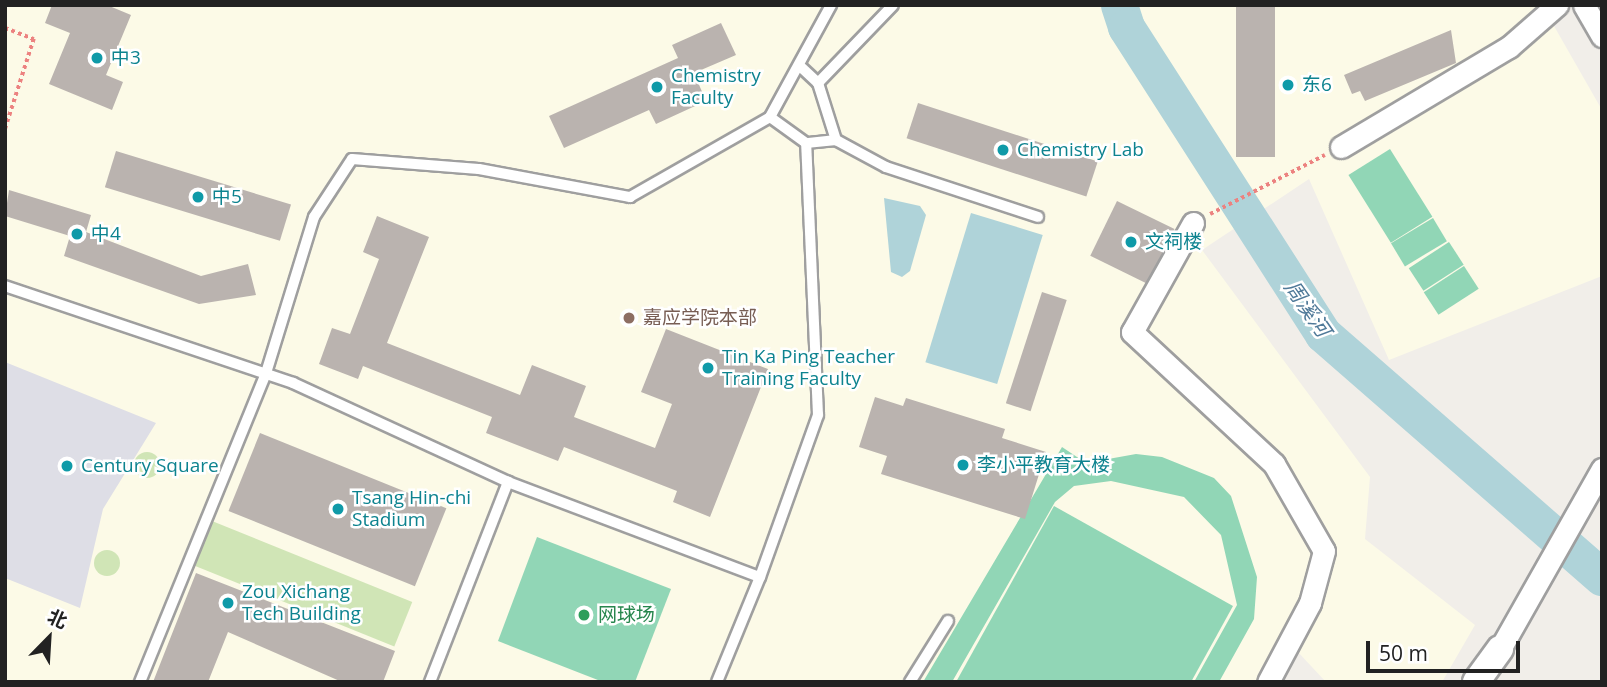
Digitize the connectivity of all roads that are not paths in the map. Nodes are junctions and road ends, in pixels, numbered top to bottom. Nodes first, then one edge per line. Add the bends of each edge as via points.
1 (831, 5) edge
2 (893, 5) edge
3 (1558, 5) edge
4 (1584, 5) edge
5 (1602, 36) edge
6 (802, 68) junction
7 (818, 83) junction
8 (770, 117) junction
9 (836, 141) junction
10 (806, 143) junction
11 (1340, 146) road end
12 (1038, 217) dead end
13 (1193, 223) road end
14 (5, 286) edge
15 (266, 373) junction
16 (1602, 469) edge
17 (508, 482) junction
18 (760, 577) junction
19 (948, 621) dead end
20 (1500, 649) junction
21 (141, 682) edge
22 (430, 682) edge
23 (717, 682) edge
24 (911, 682) edge
25 (1268, 682) edge
26 (1476, 682) edge
27 (1488, 682) edge

1 - 6 lane
2 - 7 lane
3 - 11 street via 1509,47
4 - 5 street
6 - 7 lane
6 - 8 lane
7 - 9 lane
8 - 10 lane
8 - 15 lane via 631,197 479,169 352,159 314,217
9 - 10 lane
9 - 12 lane via 886,167
10 - 18 lane via 818,415
13 - 25 street via 1132,332 1274,464 1324,551 1310,603
14 - 15 lane
15 - 17 lane
15 - 21 lane
16 - 20 street
17 - 18 lane
17 - 22 lane
18 - 23 lane
19 - 24 lane
20 - 26 street
20 - 27 street

